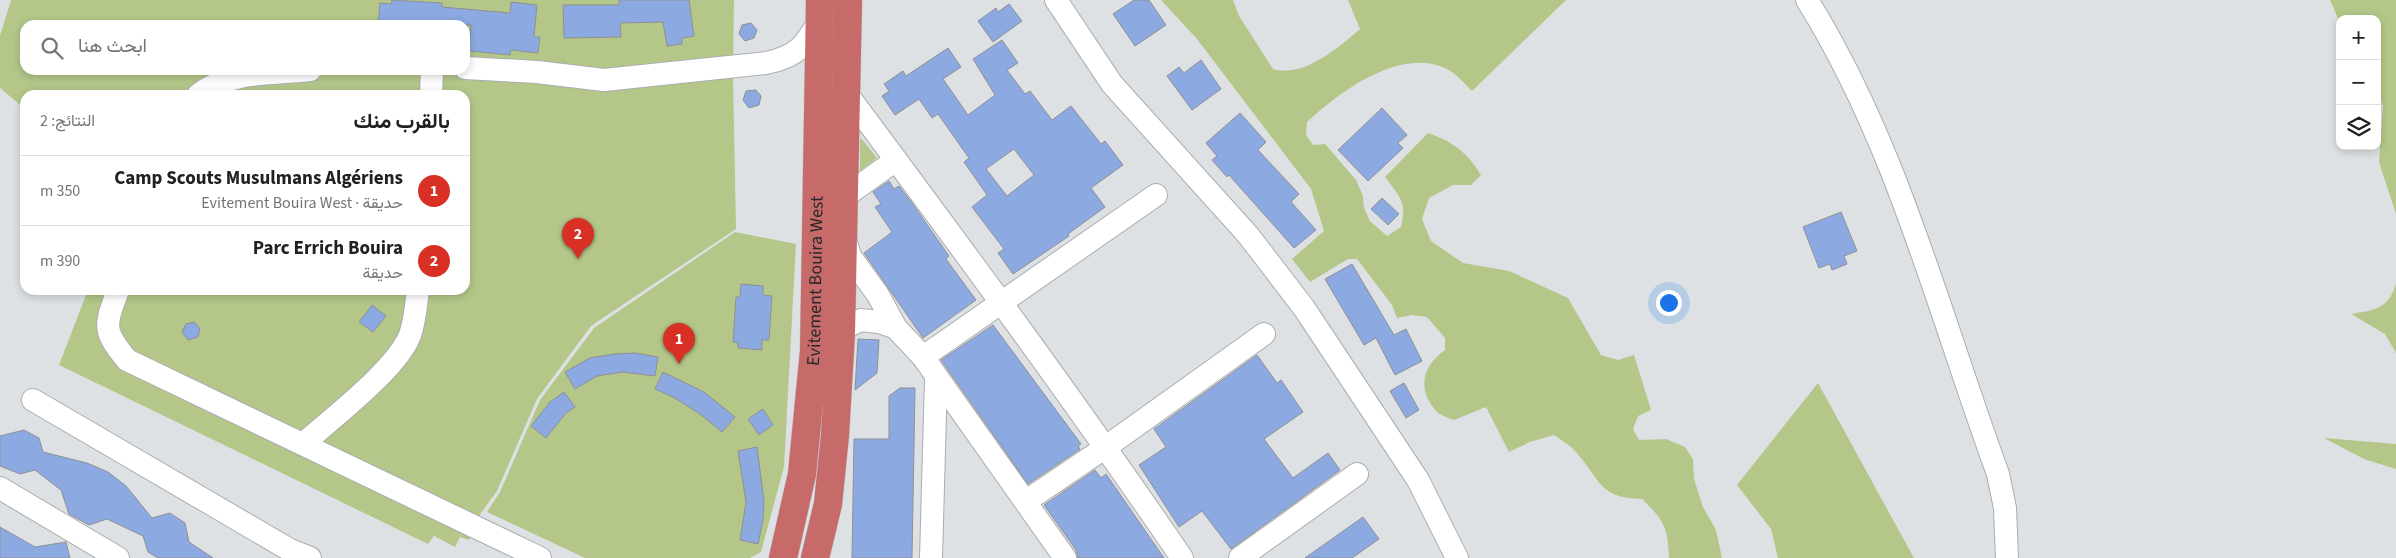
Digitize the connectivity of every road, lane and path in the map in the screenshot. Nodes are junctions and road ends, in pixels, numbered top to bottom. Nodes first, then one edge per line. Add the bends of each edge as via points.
1 (848, 0) edge
2 (1056, 0) edge
3 (1807, 0) edge
4 (820, 10) edge
5 (470, 68) edge
6 (268, 75) edge
7 (432, 75) edge
8 (204, 90) edge
9 (431, 90) edge
10 (847, 94) junction
11 (896, 160) junction
12 (1156, 195) dead end
13 (844, 197) junction
14 (843, 232) junction
15 (116, 295) edge
16 (418, 295) edge
17 (1002, 303) junction
18 (896, 328) junction
19 (841, 333) junction
20 (1264, 334) dead end
21 (923, 357) junction
22 (936, 378) junction
23 (33, 400) dead end
24 (303, 444) junction
25 (1106, 447) junction
26 (1357, 474) dead end
27 (0, 488) edge
28 (1026, 501) junction
29 (118, 558) edge
30 (310, 558) edge
31 (540, 558) edge
32 (783, 558) edge
33 (815, 558) edge
34 (931, 558) edge
35 (1065, 558) edge
36 (1182, 558) edge
37 (1240, 558) edge
38 (1457, 558) edge
39 (2007, 558) edge

1 - 10 highway, Evitement Bouira West
2 - 38 street via 1112,84 1248,235 1304,308 1418,480
3 - 39 street via 1868,117 1924,263 1998,474 2005,508
4 - 5 street via 810,37 798,51 782,60 766,63 604,80
4 - 32 highway, Evitement Bouira West via 814,351 802,474
6 - 8 street via 225,80
7 - 9 street
10 - 11 street
10 - 13 highway, Evitement Bouira West
11 - 13 street
11 - 17 street
12 - 17 street
13 - 14 highway, Evitement Bouira West
14 - 18 street via 850,256 878,295
14 - 19 highway, Evitement Bouira West
15 - 24 street via 108,317 108,331 127,360
16 - 24 street via 409,337 396,356 378,378
17 - 21 street
17 - 25 street
18 - 19 street via 861,320
18 - 21 street
19 - 33 highway, Evitement Bouira West via 828,504
20 - 25 street
21 - 22 street
22 - 28 street
22 - 34 street
23 - 30 street via 290,550
24 - 31 street
25 - 28 street
25 - 36 street
26 - 37 street
27 - 29 street
28 - 35 street

